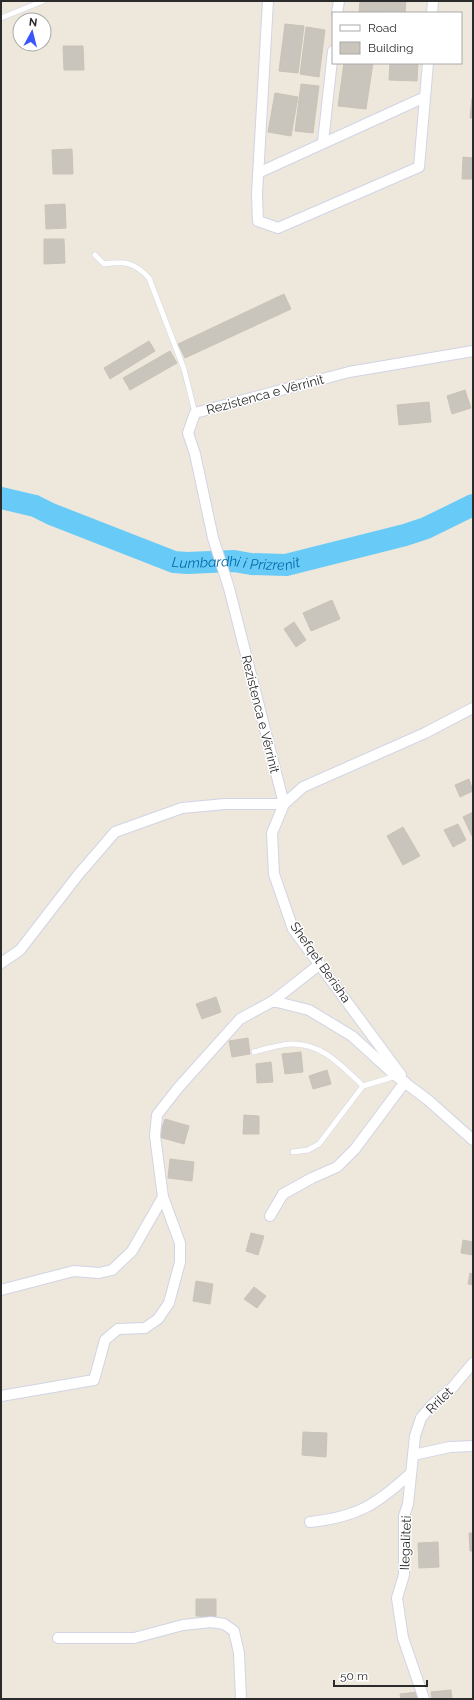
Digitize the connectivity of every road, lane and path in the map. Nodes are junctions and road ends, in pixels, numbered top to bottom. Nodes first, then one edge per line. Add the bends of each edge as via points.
1 (43, 1) edge
2 (268, 1) edge
3 (339, 1) edge
4 (433, 1) edge
5 (337, 12) edge
6 (432, 12) edge
7 (1, 18) edge
8 (332, 60) edge
9 (428, 64) edge
10 (425, 97) junction
11 (323, 142) junction
12 (258, 173) junction
13 (95, 255) dead end
14 (473, 351) edge
15 (195, 413) junction
16 (473, 708) edge
17 (284, 804) junction
18 (1, 963) edge
19 (320, 964) junction
20 (273, 1001) junction
21 (254, 1052) dead end
22 (396, 1076) junction
23 (405, 1082) junction
24 (362, 1086) junction
25 (473, 1140) edge
26 (293, 1152) dead end
27 (163, 1197) junction
28 (270, 1216) dead end
29 (1, 1290) edge
30 (473, 1363) edge
31 (1, 1396) edge
32 (473, 1446) edge
33 (414, 1454) junction
34 (410, 1474) junction
35 (310, 1522) dead end
36 (58, 1638) dead end
37 (241, 1699) edge
38 (424, 1699) edge

1 - 7 lane
2 - 12 street
3 - 5 street
4 - 6 street
8 - 11 street
9 - 10 street
10 - 11 street
10 - 12 street via 419,167 278,228 258,221
11 - 12 street
13 - 15 lane via 104,264 123,262 141,269 149,278 184,369
14 - 15 street, Rezistenca e Vërrinit via 349,372
15 - 17 street, Rezistenca e Vërrinit via 188,433 213,538 229,588
16 - 17 street, Shefqet Berisha via 424,733 303,787
17 - 18 street via 225,804 182,808 115,832 20,950
17 - 19 street, Shefqet Berisha via 272,833 274,874 294,929
19 - 20 street
19 - 23 street, Shefqet Berisha
20 - 22 street via 309,1010 352,1036
20 - 27 street via 240,1019 157,1115 155,1136
21 - 24 lane via 290,1044 316,1047 339,1063
22 - 23 street
22 - 24 lane
23 - 25 street
23 - 28 street via 355,1149 337,1167 283,1194
24 - 26 lane via 319,1144 308,1150
27 - 29 street via 132,1251 112,1270 99,1273 74,1271
27 - 31 street via 180,1243 180,1262 169,1303 158,1319 145,1328 118,1329 105,1340 94,1380
30 - 33 street, Rrilet via 421,1418 415,1436
32 - 33 street via 450,1447
33 - 34 street, Ilegaliteti
34 - 35 street via 388,1495 363,1510 328,1520
34 - 38 street, Ilegaliteti via 408,1504 404,1516 404,1575 397,1598 403,1638
36 - 37 street via 134,1638 183,1625 211,1622 224,1624 234,1631 239,1653

